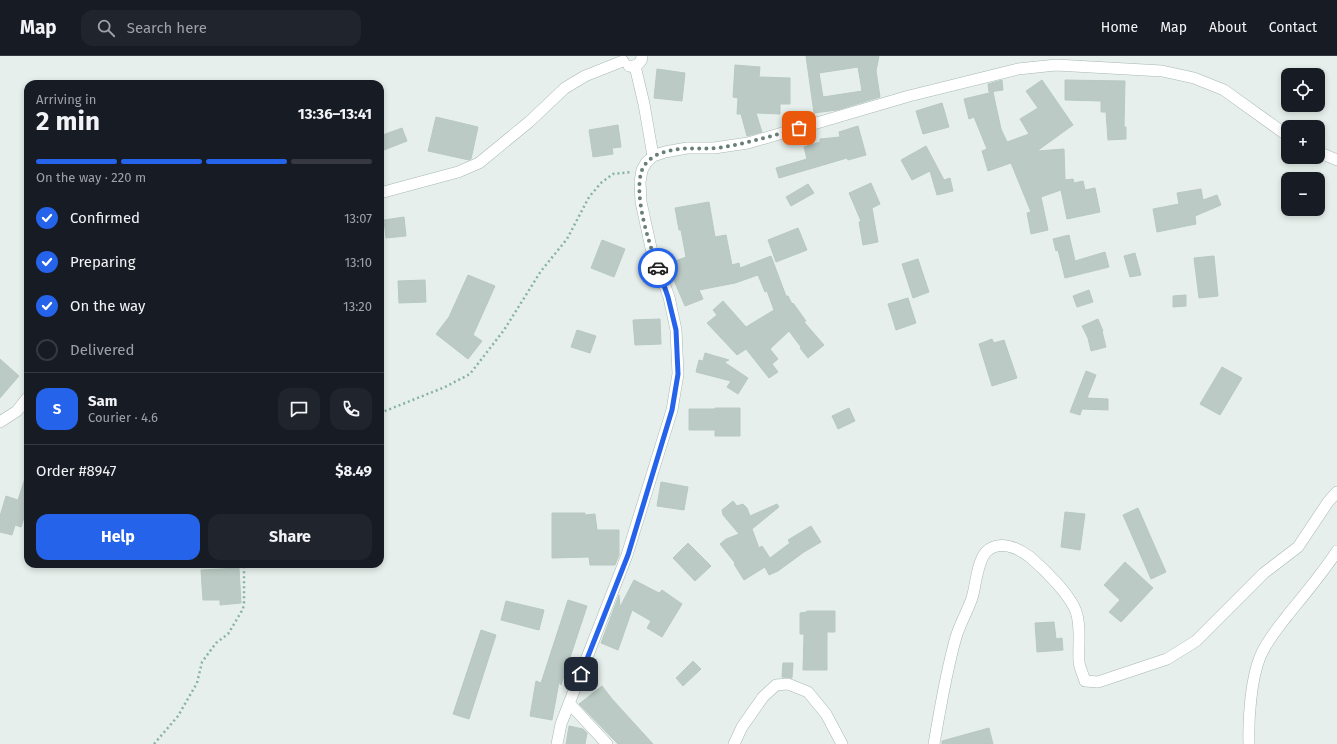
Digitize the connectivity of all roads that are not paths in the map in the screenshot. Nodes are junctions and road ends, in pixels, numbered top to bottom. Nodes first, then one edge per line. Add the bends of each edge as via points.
1 (642, 56) edge
2 (622, 59) edge
3 (635, 66) junction
4 (1281, 131) edge
5 (1325, 155) edge
6 (653, 156) junction
7 (1337, 160) edge
8 (384, 192) edge
9 (24, 402) edge
10 (0, 422) edge
11 (1337, 492) edge
12 (1337, 551) edge
13 (569, 703) junction
14 (557, 744) edge
15 (607, 744) edge
16 (734, 744) edge
17 (842, 744) edge
18 (934, 744) edge
19 (1249, 744) edge

1 - 3 street via 640,63
2 - 3 street via 626,65
2 - 8 street via 564,88 529,122 479,163 458,172
3 - 6 street
4 - 6 street via 1224,90 1194,78 1162,71 1056,65 1018,69 909,96 748,143 714,148 687,148
5 - 7 street
6 - 13 street via 646,163 641,175 641,202 651,248 676,330 678,374 672,410 628,555
9 - 10 street
11 - 18 street via 1298,547 1264,573 1196,641 1167,659 1098,682 1085,681 1079,662 1077,615 1070,600 1025,553 1009,546 996,546 987,552 981,563 972,599 956,636
12 - 19 street via 1271,637 1260,656 1254,678
13 - 14 street
13 - 15 street
16 - 17 street via 742,727 763,697 776,686 788,684 808,692 826,714

